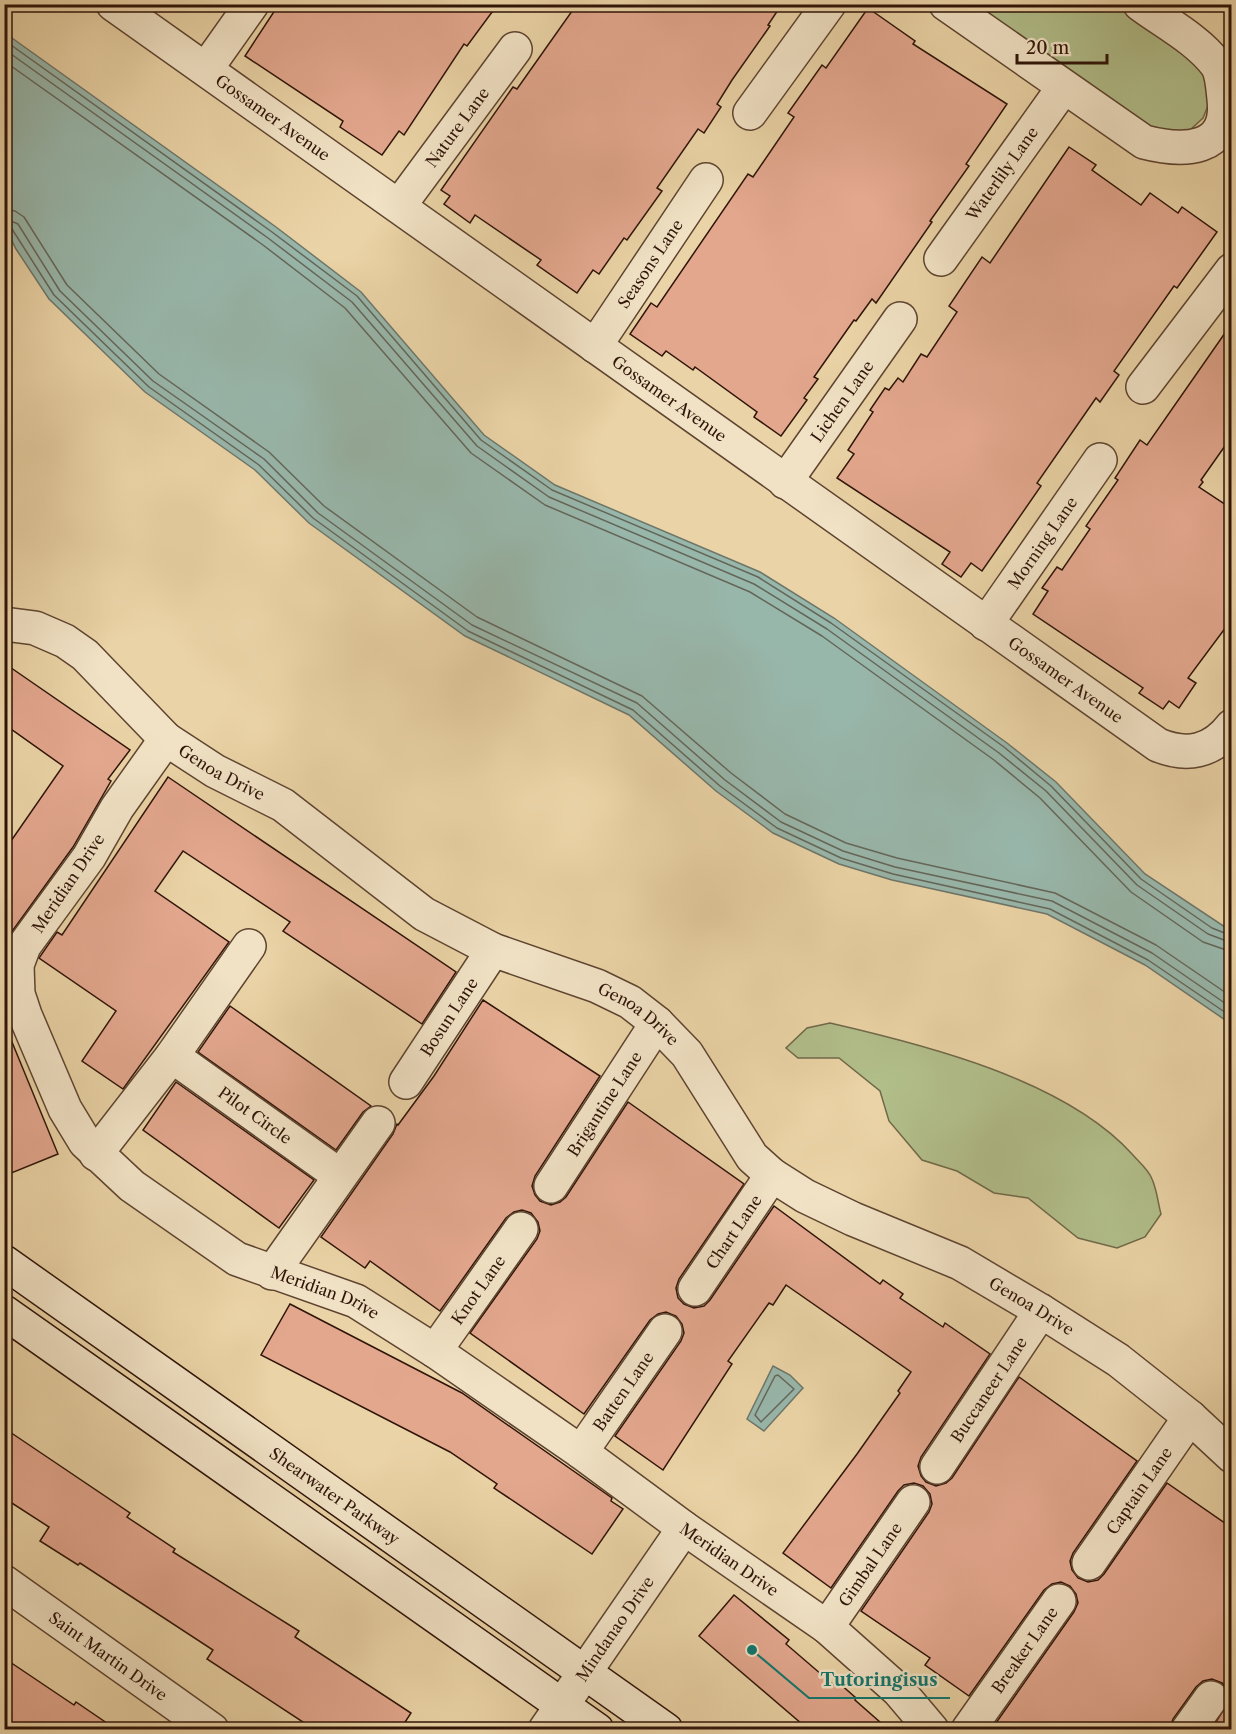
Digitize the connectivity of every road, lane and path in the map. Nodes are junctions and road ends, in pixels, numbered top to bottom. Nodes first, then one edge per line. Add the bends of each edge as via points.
1 (112, 4) edge
2 (252, 4) edge
3 (829, 4) edge
4 (946, 4) edge
5 (1140, 4) edge
6 (515, 49) dead end
7 (206, 69) junction
8 (1063, 88) junction
9 (750, 113) dead end
10 (1226, 136) edge
11 (706, 180) dead end
12 (399, 206) junction
13 (941, 258) dead end
14 (1232, 270) edge
15 (900, 319) dead end
16 (595, 346) junction
17 (1143, 387) dead end
18 (1100, 460) dead end
19 (785, 482) junction
20 (4, 624) edge
21 (986, 624) junction
22 (1232, 726) edge
23 (166, 739) junction
24 (249, 946) dead end
25 (493, 950) junction
26 (657, 1023) junction
27 (172, 1056) junction
28 (406, 1082) dead end
29 (378, 1123) dead end
30 (96, 1154) junction
31 (339, 1175) junction
32 (772, 1175) junction
33 (551, 1186) dead end
34 (521, 1228) dead end
35 (4, 1262) edge
36 (272, 1273) junction
37 (695, 1289) dead end
38 (1041, 1311) junction
39 (4, 1312) edge
40 (665, 1331) dead end
41 (435, 1351) junction
42 (1190, 1417) junction
43 (581, 1452) junction
44 (1232, 1456) edge
45 (937, 1467) dead end
46 (914, 1502) dead end
47 (684, 1528) junction
48 (1089, 1563) dead end
49 (4, 1582) edge
50 (1059, 1601) dead end
51 (827, 1627) junction
52 (585, 1674) junction
53 (1211, 1698) dead end
54 (554, 1718) edge
55 (212, 1730) edge
56 (597, 1730) edge
57 (666, 1730) edge
58 (932, 1730) edge
59 (968, 1730) edge
60 (1188, 1730) edge

1 - 7 street, Gossamer Avenue
2 - 7 street
3 - 9 street
4 - 8 street
5 - 10 street via 1203,50 1217,66
6 - 12 street, Nature Lane
7 - 12 street, Gossamer Avenue
8 - 10 street via 1144,142 1168,148
8 - 13 street, Waterlily Lane
11 - 16 street, Seasons Lane
12 - 16 street, Gossamer Avenue
14 - 17 street
15 - 19 street, Lichen Lane
16 - 19 street, Gossamer Avenue
18 - 21 street, Morning Lane
19 - 21 street, Gossamer Avenue
20 - 23 street, Genoa Drive via 35,628 65,641 84,655
21 - 22 street, Gossamer Avenue via 1158,745 1172,750 1205,750 1220,741
23 - 25 street, Genoa Drive via 215,771 283,805 424,915
23 - 30 street, Meridian Drive via 117,808 89,857 24,946 17,965 18,993 25,1015 65,1109
24 - 27 street
25 - 26 street, Genoa Drive via 597,986 630,1002
25 - 28 street, Bosun Lane
26 - 32 street, Genoa Drive via 687,1054 752,1157
26 - 33 street, Brigantine Lane
27 - 30 street
27 - 31 street, Pilot Circle
29 - 31 street
30 - 36 street, Meridian Drive via 132,1186 229,1253
31 - 36 street
32 - 37 street, Chart Lane
32 - 38 street, Genoa Drive via 853,1219 960,1263
34 - 41 street, Knot Lane
35 - 52 street, Shearwater Parkway
36 - 41 street, Meridian Drive via 356,1301
38 - 42 street, Genoa Drive via 1118,1360
38 - 45 street, Buccaneer Lane
39 - 54 street
40 - 43 street, Batten Lane
41 - 43 street, Meridian Drive
42 - 44 street, Genoa Drive
42 - 48 street, Captain Lane
43 - 47 street, Meridian Drive
46 - 51 street, Gimbal Lane
47 - 51 street, Meridian Drive
47 - 52 street, Mindanao Drive
49 - 55 street, Saint Martin Drive
50 - 59 street, Breaker Lane
51 - 58 street, Meridian Drive via 899,1691
52 - 54 street, Mindanao Drive
52 - 57 street, Shearwater Parkway
53 - 60 street
54 - 56 street

